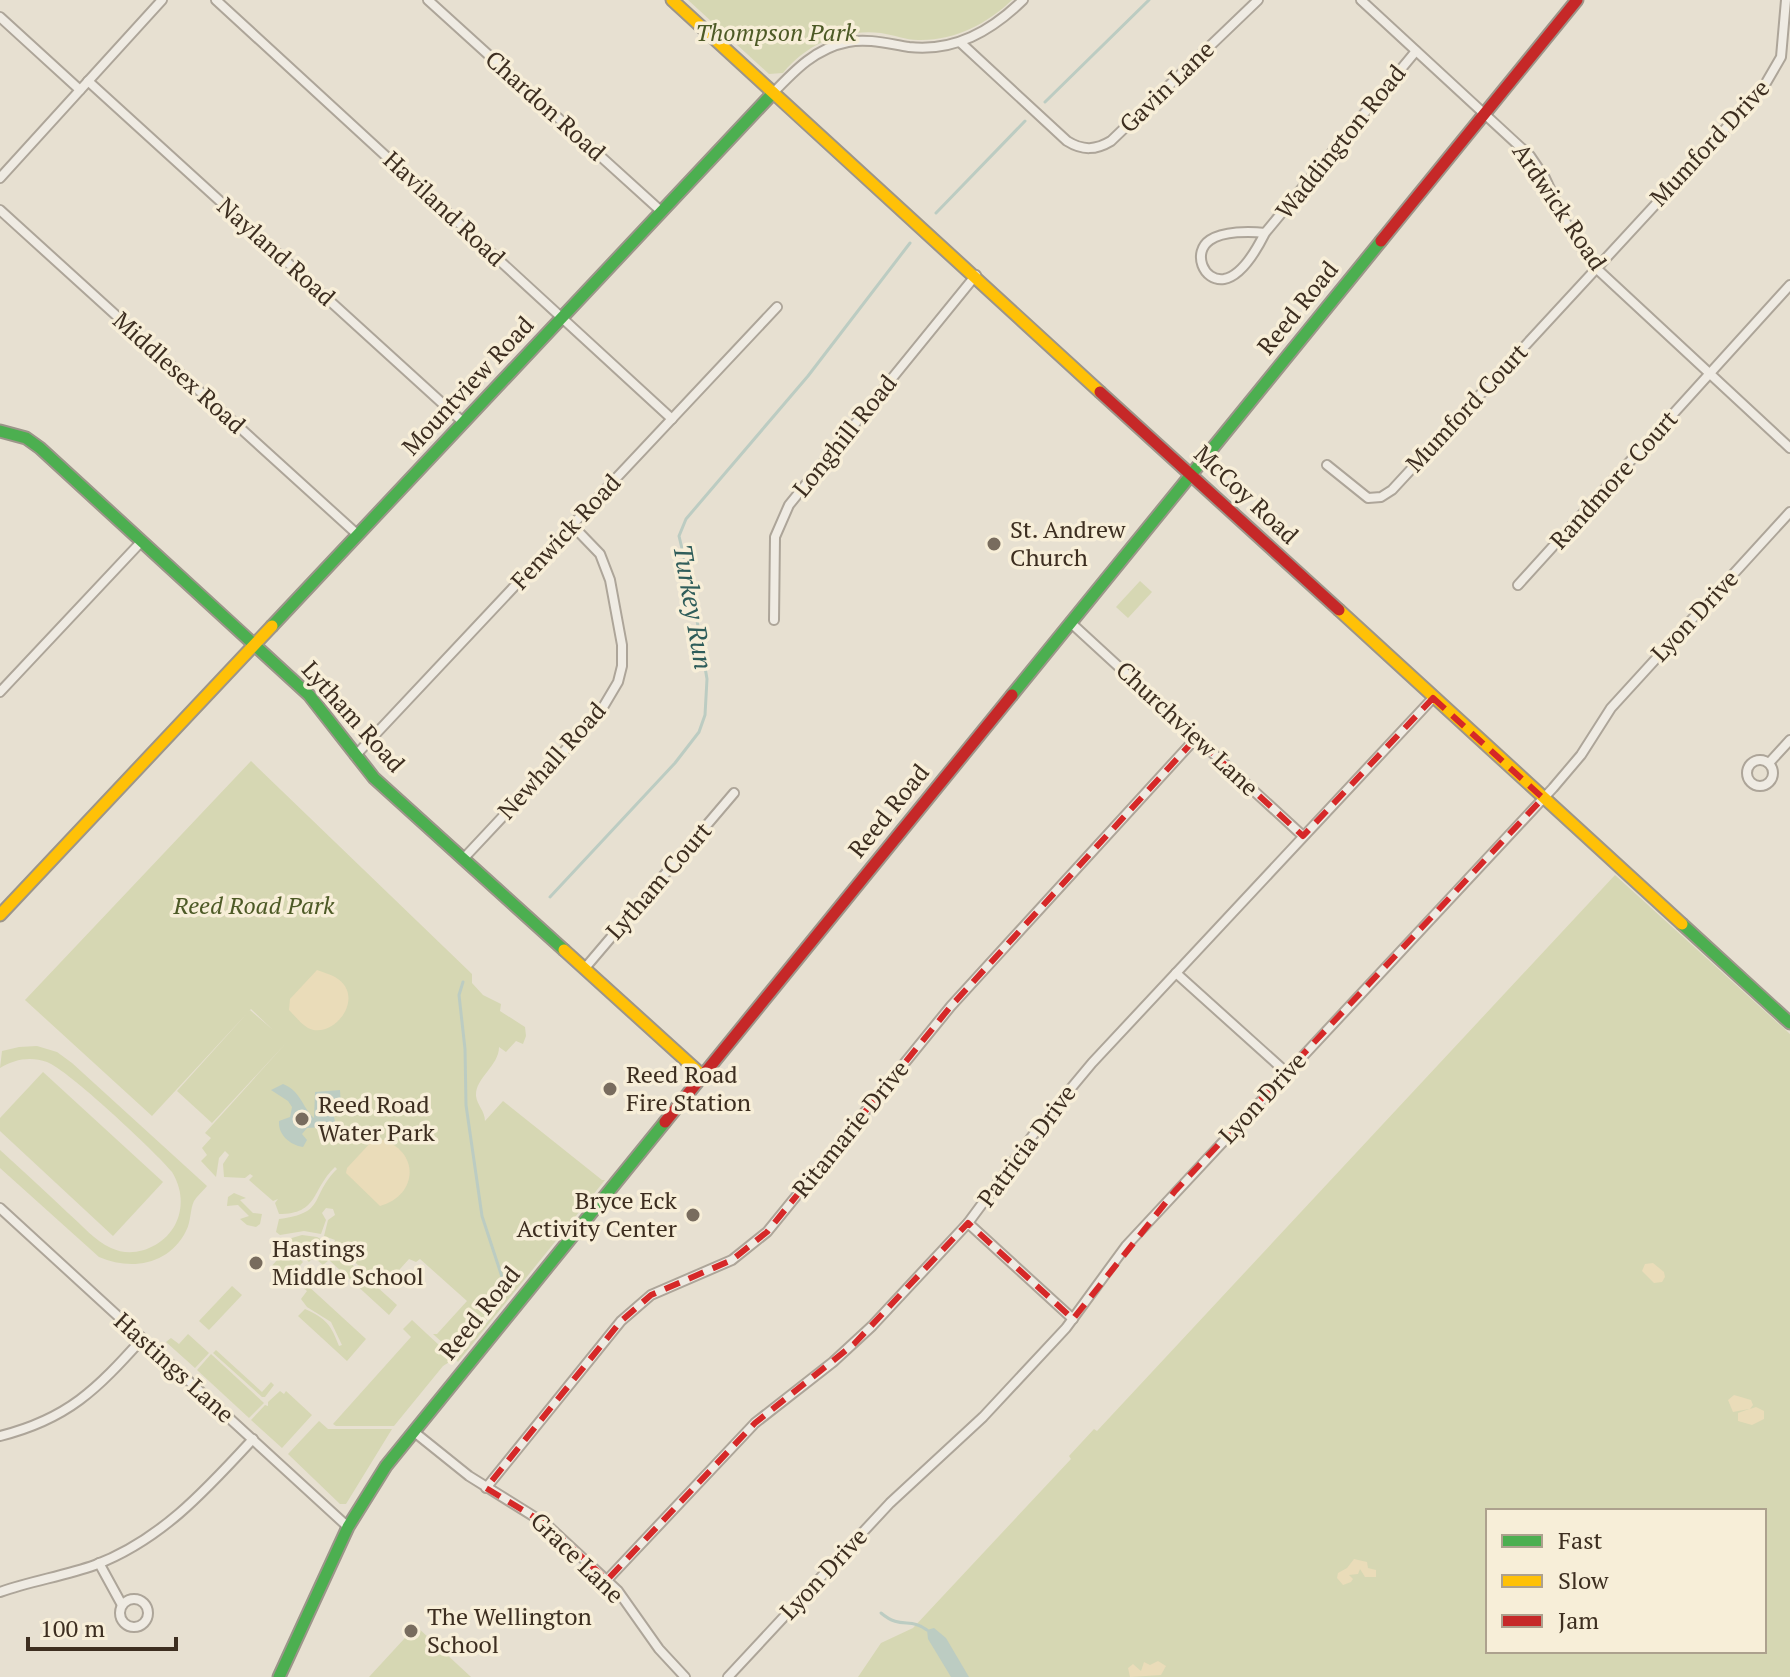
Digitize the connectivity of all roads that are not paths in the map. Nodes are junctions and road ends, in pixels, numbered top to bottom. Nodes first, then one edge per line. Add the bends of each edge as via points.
1 (162, 0) edge
2 (216, 0) edge
3 (428, 0) edge
4 (672, 0) edge
5 (1023, 0) edge
6 (1258, 0) edge
7 (1361, 0) edge
8 (1577, 0) edge
9 (1786, 0) edge
10 (0, 17) edge
11 (961, 43) junction
12 (1416, 51) junction
13 (88, 81) junction
14 (80, 90) junction
15 (773, 93) junction
16 (1485, 113) junction
17 (0, 178) edge
18 (0, 210) edge
19 (662, 212) junction
20 (1265, 233) junction
21 (1596, 268) junction
22 (976, 275) junction
23 (1790, 285) edge
24 (777, 307) dead end
25 (562, 318) junction
26 (1709, 374) junction
27 (672, 419) junction
28 (464, 423) junction
29 (0, 431) edge
30 (1790, 448) edge
31 (1327, 465) dead end
32 (1192, 475) junction
33 (1790, 512) edge
34 (572, 525) junction
35 (358, 535) junction
36 (141, 542) junction
37 (1518, 585) dead end
38 (774, 620) dead end
39 (1070, 622) junction
40 (255, 645) junction
41 (0, 692) edge
42 (1433, 698) junction
43 (1196, 738) junction
44 (1790, 740) edge
45 (355, 756) junction
46 (1769, 763) dead end
47 (734, 793) dead end
48 (1543, 798) junction
49 (1303, 836) junction
50 (464, 858) junction
51 (0, 915) edge
52 (585, 968) junction
53 (1176, 973) junction
54 (1790, 1023) edge
55 (1287, 1073) junction
56 (702, 1075) junction
57 (0, 1208) edge
58 (968, 1223) junction
59 (1073, 1319) junction
60 (142, 1339) junction
61 (413, 1431) junction
62 (0, 1436) edge
63 (253, 1439) junction
64 (486, 1488) junction
65 (348, 1527) junction
66 (99, 1563) junction
67 (607, 1580) junction
68 (0, 1592) edge
69 (122, 1605) dead end
70 (279, 1677) edge
71 (685, 1677) edge
72 (728, 1677) edge

1 - 13 street
2 - 25 street, Haviland Road
3 - 19 street, Chardon Road
4 - 15 main road, McCoy Road
5 - 11 street, Mountview Road
6 - 11 street, Gavin Lane via 1100,148 1067,141
7 - 12 street, Ardwick Road
8 - 16 main road, Reed Road
9 - 21 street, Mumford Drive via 1781,57 1769,80
10 - 14 street
11 - 15 street, Mountview Road via 923,48 841,44 807,60
12 - 16 street, Ardwick Road
12 - 20 street, Waddington Road
13 - 14 street
13 - 28 street, Nayland Road
14 - 17 street
15 - 19 main road, Mountview Road
15 - 22 main road, McCoy Road
16 - 21 street, Ardwick Road via 1530,156
16 - 32 main road, Reed Road
18 - 35 street, Middlesex Road
19 - 25 main road, Mountview Road
20 - 20 street, Waddington Road via 1211,239 1200,263 1212,276 1232,276
21 - 26 street, Ardwick Road
21 - 31 street, Mumford Court via 1387,494 1362,495
22 - 32 main road, McCoy Road
22 - 38 street, Longhill Road via 789,505 775,537
23 - 26 street, Randmore Court
24 - 27 street, Fenwick Road
25 - 27 street, Haviland Road
25 - 28 main road, Mountview Road
26 - 30 street, Ardwick Road
26 - 37 street, Randmore Court
27 - 34 street, Fenwick Road
28 - 35 main road, Mountview Road
29 - 36 main road, Lytham Road via 40,448
32 - 39 main road, Reed Road
32 - 42 main road, McCoy Road
33 - 48 street, Lyon Drive via 1611,708 1581,755
34 - 45 street, Fenwick Road
34 - 50 street, Newhall Road via 600,554 610,580 622,645 618,682 599,714
35 - 40 main road, Mountview Road
36 - 40 main road, Lytham Road
36 - 41 street
39 - 43 street, Churchview Lane
39 - 56 main road, Reed Road
40 - 45 main road, Lytham Road via 326,713
40 - 51 main road, Mountview Road
42 - 48 main road, McCoy Road
42 - 49 street, Patricia Drive
43 - 49 street, Churchview Lane
43 - 64 street, Ritamarie Drive via 951,1006 767,1232 732,1260 651,1295 621,1321
44 - 46 street
45 - 50 main road, Lytham Road
47 - 52 street, Lytham Court
48 - 54 main road, McCoy Road
48 - 55 street, Lyon Drive
49 - 53 street, Patricia Drive
50 - 52 main road, Lytham Road
52 - 56 main road, Lytham Road
53 - 55 street
53 - 58 street, Patricia Drive via 1062,1098
55 - 59 street, Lyon Drive via 1126,1246
56 - 61 main road, Reed Road
57 - 60 street, Hastings Lane
58 - 59 street
58 - 67 street, Patricia Drive via 854,1344 755,1423
59 - 72 street, Lyon Drive via 983,1417 890,1503
60 - 62 street via 102,1384 73,1405
60 - 63 street, Hastings Lane
61 - 64 street, Grace Lane
61 - 65 main road, Reed Road
63 - 65 street, Hastings Lane
63 - 66 street via 177,1517
64 - 67 street, Grace Lane via 530,1512
65 - 70 main road, Reed Road
66 - 68 street
66 - 69 street
67 - 71 street, Grace Lane

